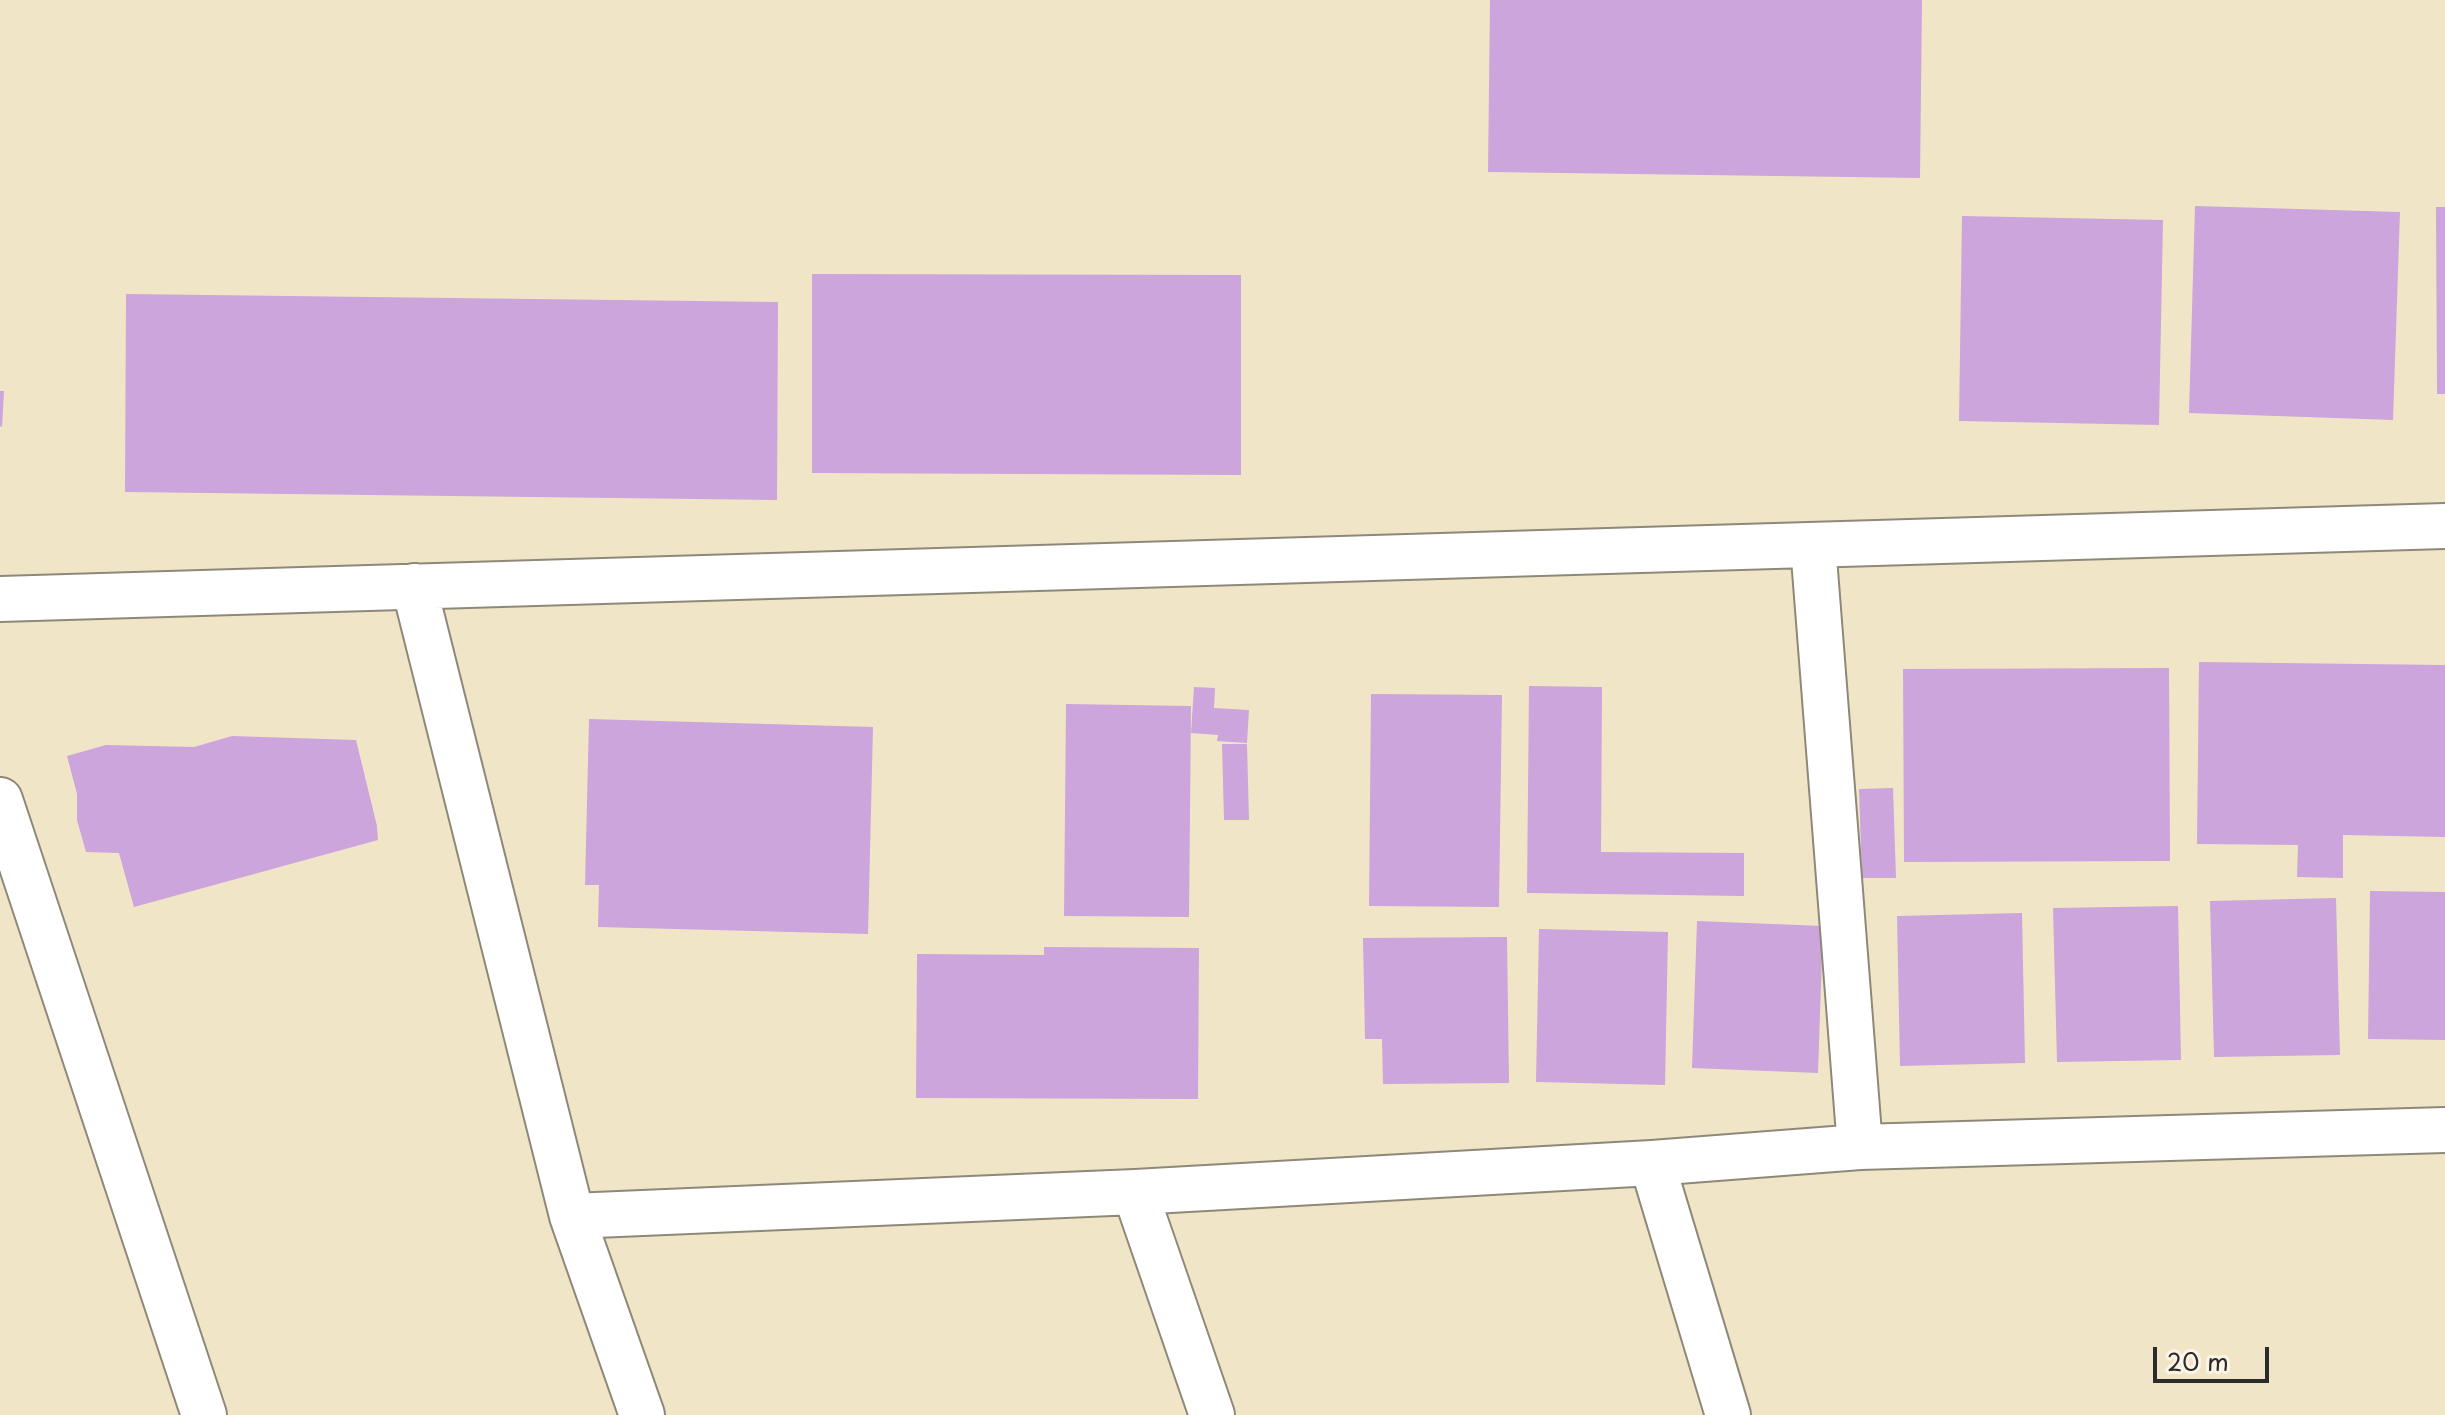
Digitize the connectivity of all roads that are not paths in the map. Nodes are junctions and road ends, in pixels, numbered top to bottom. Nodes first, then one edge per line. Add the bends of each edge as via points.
1 (2445, 526) edge
2 (1813, 545) junction
3 (414, 586) junction
4 (0, 599) edge
5 (0, 800) edge
6 (2445, 1130) edge
7 (1860, 1147) junction
8 (1652, 1163) junction
9 (1135, 1192) junction
10 (572, 1216) junction
11 (204, 1415) edge
12 (642, 1415) edge
13 (1212, 1415) edge
14 (1728, 1415) edge

1 - 2 street
2 - 3 street
2 - 7 street
3 - 4 street
3 - 10 street
5 - 11 street
6 - 7 street
7 - 8 street
8 - 9 street
8 - 14 street
9 - 10 street
9 - 13 street
10 - 12 street

